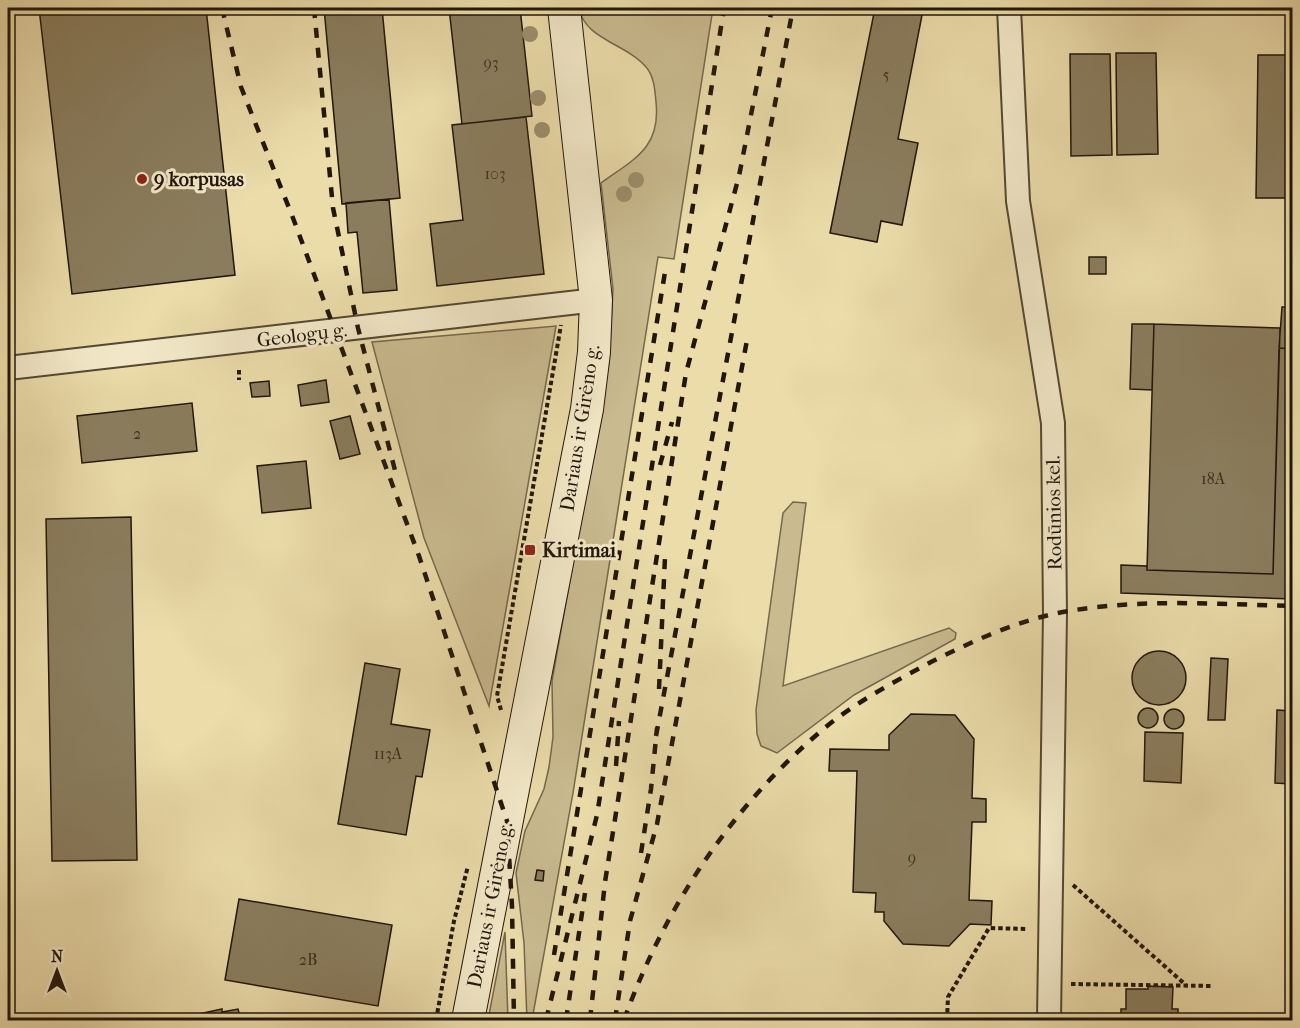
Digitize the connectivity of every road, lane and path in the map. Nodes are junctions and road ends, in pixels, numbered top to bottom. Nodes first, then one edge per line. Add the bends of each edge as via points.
1 (564, 8) edge
2 (1009, 8) edge
3 (596, 300) junction
4 (559, 304) junction
5 (8, 368) edge
6 (239, 370) dead end
7 (239, 380) dead end
8 (522, 743) junction
9 (1051, 867) junction
10 (1050, 930) junction
11 (1050, 984) junction
12 (1187, 986) junction
13 (1212, 986) dead end
14 (468, 1020) edge
15 (947, 1020) edge
16 (1049, 1020) edge

1 - 3 street, Dariaus ir Girėno g.
2 - 9 street, Rodūnios kel. via 1018,201 1053,423
3 - 4 street, Geologų g.
3 - 8 street, Dariaus ir Girėno g. via 587,409
4 - 5 street, Geologų g.
4 - 8 path via 562,331 497,696 502,714
6 - 7 path
8 - 14 street, Dariaus ir Girėno g.
9 - 10 street, Rodūnios kel.
9 - 12 path
10 - 11 street, Rodūnios kel.
10 - 15 path via 989,928 948,997
11 - 12 path
11 - 16 street, Rodūnios kel.
12 - 13 path

